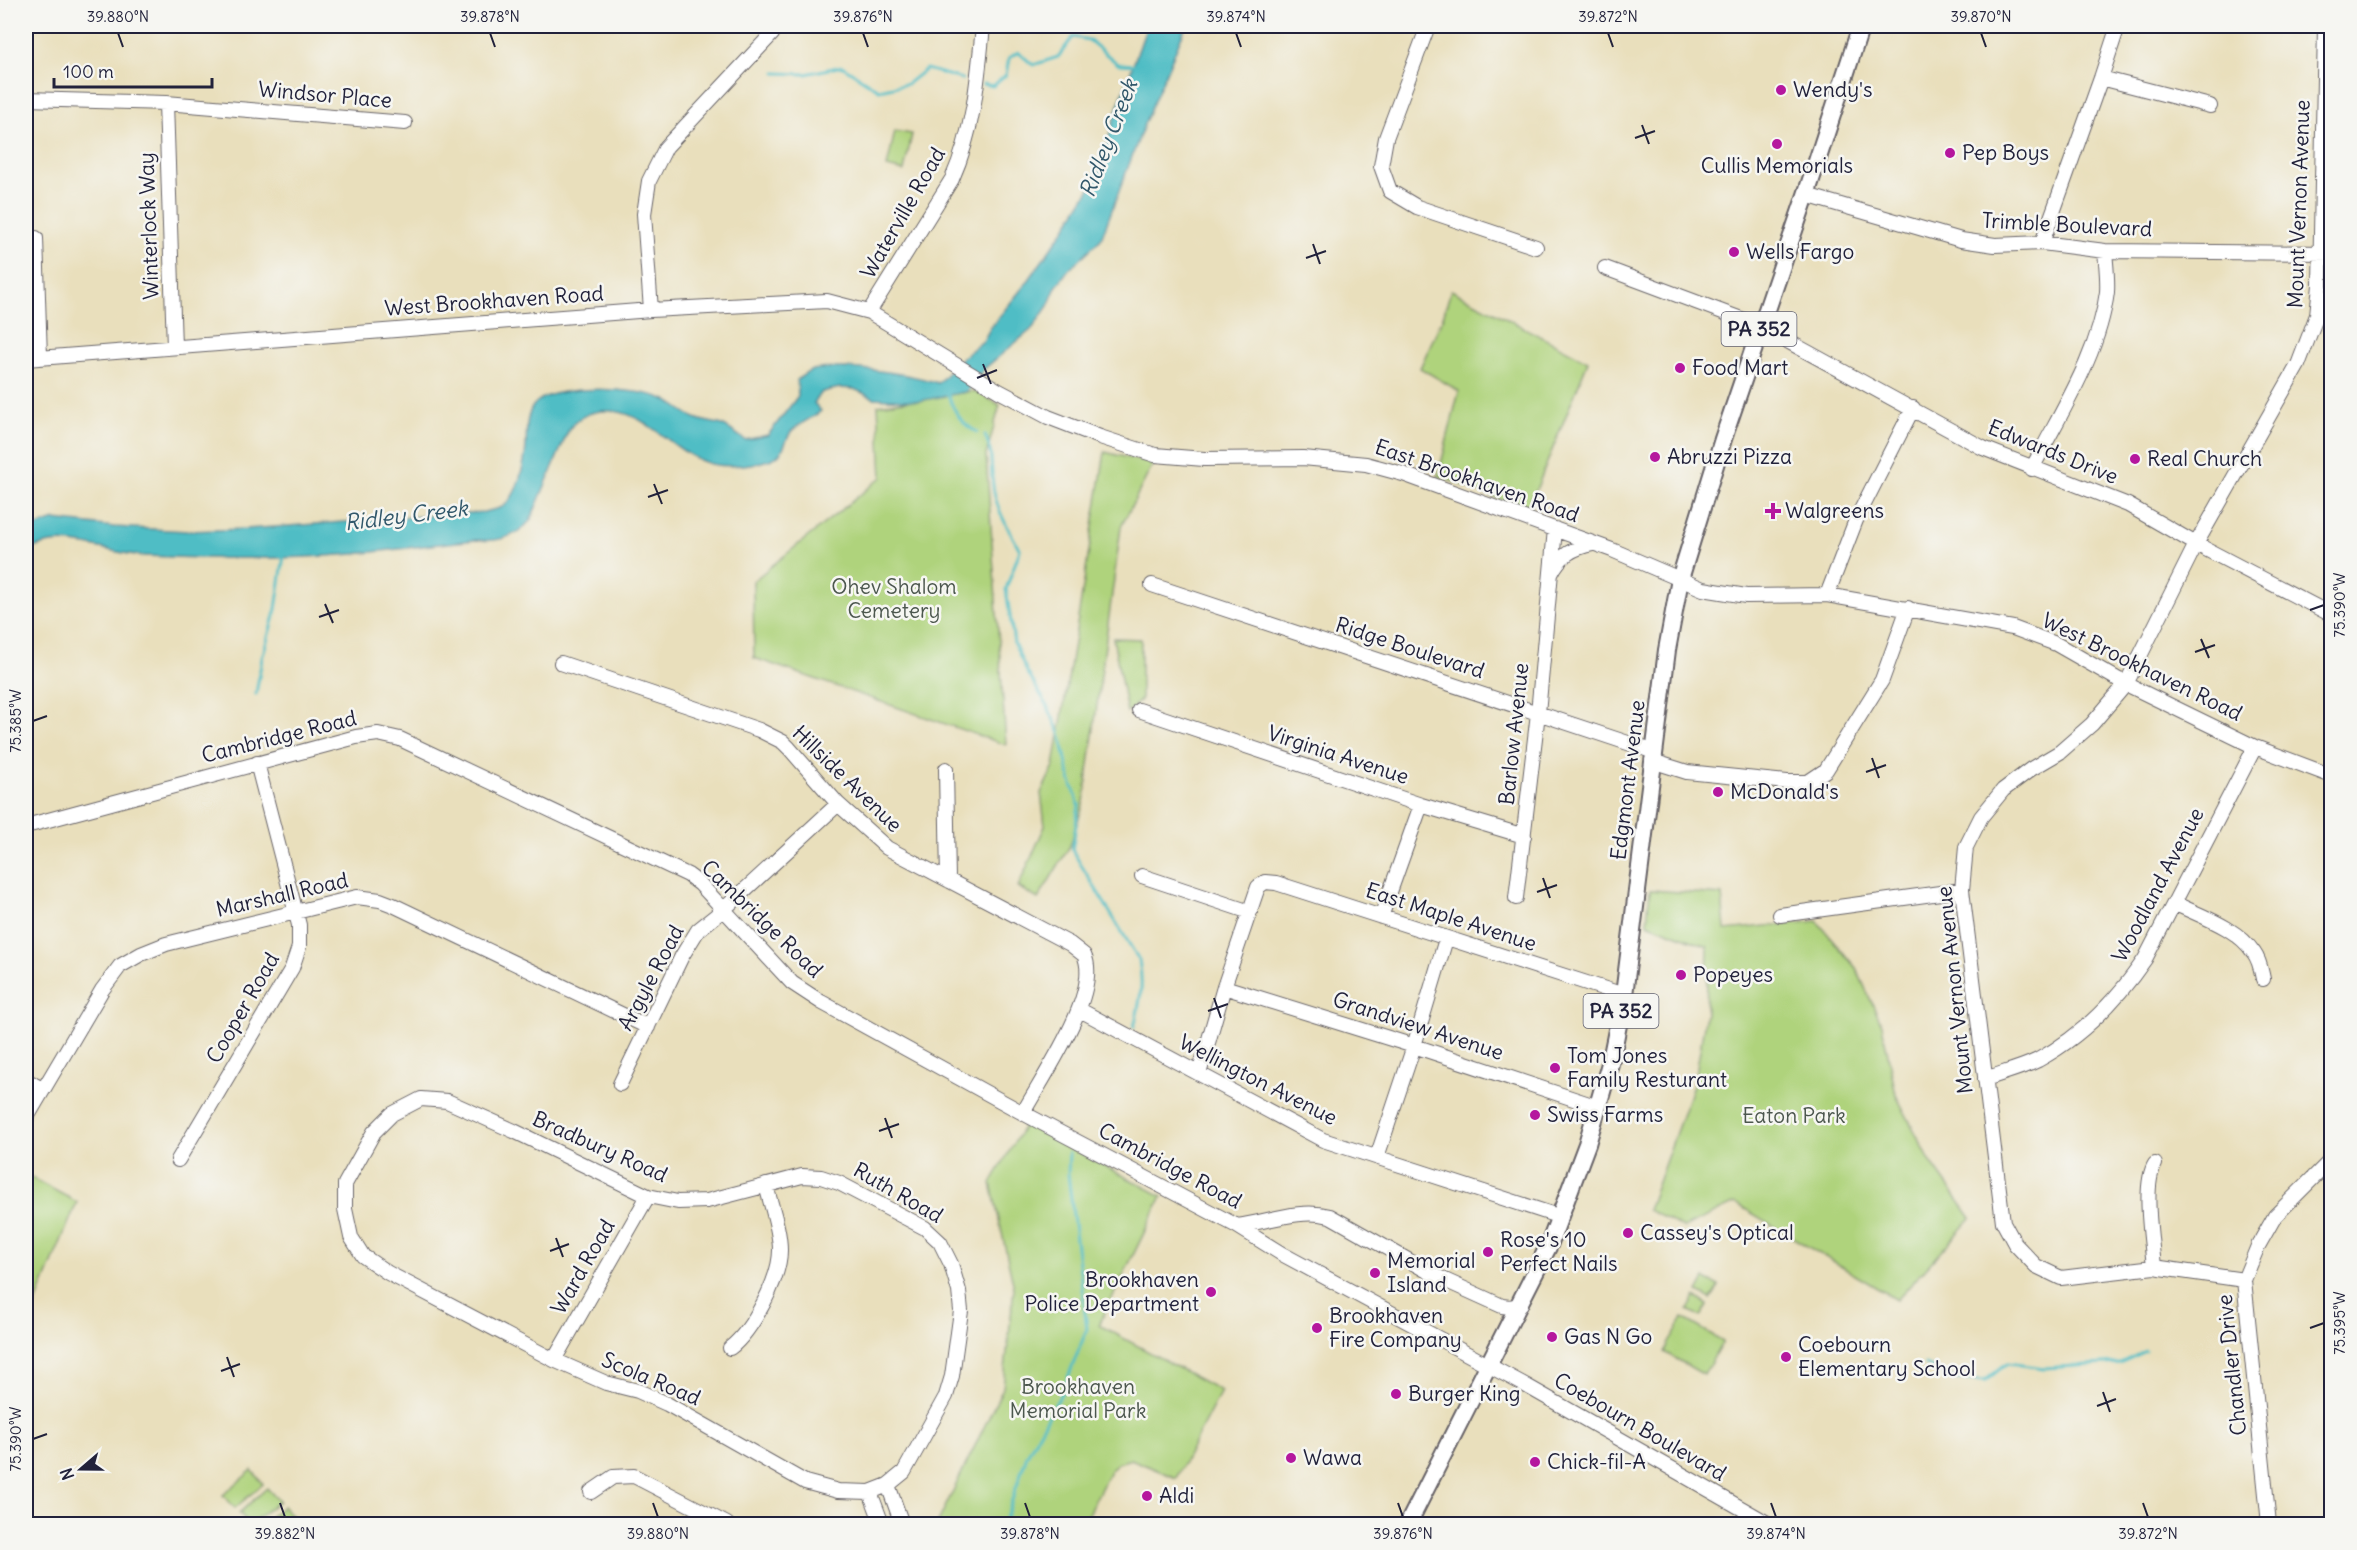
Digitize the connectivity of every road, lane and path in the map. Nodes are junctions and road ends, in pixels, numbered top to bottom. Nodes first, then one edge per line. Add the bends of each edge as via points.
1 (774, 26) edge
2 (983, 26) edge
3 (1428, 26) edge
4 (1861, 26) edge
5 (2118, 26) edge
6 (2325, 26) edge
7 (2101, 78) junction
8 (26, 99) edge
9 (166, 103) junction
10 (2210, 106) dead end
11 (2328, 109) edge
12 (405, 123) dead end
13 (1806, 195) junction
14 (36, 238) dead end
15 (2042, 243) junction
16 (1536, 247) dead end
17 (2105, 251) junction
18 (2326, 253) edge
19 (1605, 268) dead end
20 (651, 310) junction
21 (869, 312) junction
22 (1760, 326) junction
23 (174, 347) junction
24 (40, 357) junction
25 (26, 359) edge
26 (951, 361) joint
27 (1913, 408) junction
28 (2031, 468) junction
29 (1555, 529) junction
30 (1595, 544) junction
31 (2196, 544) junction
32 (1551, 574) junction
33 (1680, 579) junction
34 (1152, 585) dead end
35 (1827, 595) junction
36 (1908, 609) junction
37 (2331, 615) edge
38 (561, 663) dead end
39 (2126, 684) junction
40 (1139, 710) dead end
41 (1538, 713) junction
42 (2255, 747) junction
43 (1654, 756) junction
44 (257, 763) junction
45 (946, 769) dead end
46 (2331, 776) edge
47 (838, 804) junction
48 (1421, 805) junction
49 (26, 826) edge
50 (1524, 836) junction
51 (1142, 876) dead end
52 (948, 880) junction
53 (1962, 890) junction
54 (1516, 898) dead end
55 (2174, 903) junction
56 (723, 909) junction
57 (1250, 912) junction
58 (295, 913) junction
59 (1780, 915) dead end
60 (1381, 916) junction
61 (1446, 939) junction
62 (2263, 979) dead end
63 (1224, 987) junction
64 (1624, 994) junction
65 (1080, 1010) junction
66 (648, 1028) junction
67 (1414, 1046) junction
68 (1199, 1074) junction
69 (1985, 1079) junction
70 (26, 1080) edge
71 (620, 1084) dead end
72 (42, 1089) junction
73 (421, 1099) joint
74 (1598, 1107) junction
75 (1023, 1113) junction
76 (26, 1119) edge
77 (1377, 1157) junction
78 (2331, 1159) edge
79 (178, 1160) dead end
80 (2155, 1164) dead end
81 (766, 1185) junction
82 (648, 1196) junction
83 (1561, 1217) junction
84 (1237, 1226) junction
85 (2154, 1267) junction
86 (2244, 1280) junction
87 (1521, 1305) junction
88 (730, 1348) dead end
89 (554, 1360) junction
90 (1490, 1366) junction
91 (888, 1485) junction
92 (591, 1492) dead end
93 (870, 1492) junction
94 (727, 1524) edge
95 (882, 1524) edge
96 (902, 1524) edge
97 (1408, 1524) edge
98 (1769, 1524) edge
99 (2269, 1524) edge

1 - 20 street via 772,34 666,147 649,181 644,214
2 - 21 street, Waterville Road via 975,96 960,160
3 - 16 street via 1386,138 1381,166 1390,191 1417,207
4 - 13 main road, Edgmont Avenue / PA 352
5 - 7 street
6 - 11 street, Mount Vernon Avenue
7 - 10 street
7 - 15 street
8 - 9 street, Windsor Place
9 - 12 street, Windsor Place
9 - 23 street, Winterlock Way
11 - 18 street, Mount Vernon Avenue
13 - 15 street, Trimble Boulevard via 1961,240 1995,245
13 - 22 main road, Edgmont Avenue / PA 352
14 - 24 street
15 - 17 street, Trimble Boulevard
17 - 18 street, Trimble Boulevard
17 - 28 street via 2107,290 2099,329 2088,359
18 - 31 street, Mount Vernon Avenue via 2317,315 2298,365
19 - 22 street, Edwards Drive
20 - 21 street, West Brookhaven Road via 827,301
20 - 23 street, West Brookhaven Road
21 - 26 street, West Brookhaven Road
22 - 27 street, Edwards Drive
22 - 33 main road, Edgmont Avenue / PA 352
23 - 24 street, West Brookhaven Road
24 - 25 street, West Brookhaven Road
26 - 29 street, East Brookhaven Road via 1048,417 1155,455 1204,459 1303,458 1366,464
27 - 28 street, Edwards Drive via 1983,448
27 - 35 street via 1856,520
28 - 31 street, Edwards Drive via 2128,505
29 - 30 street, East Brookhaven Road
29 - 32 street, Barlow Avenue
30 - 32 street via 1567,553
30 - 33 street, East Brookhaven Road
31 - 37 street, Edwards Drive
31 - 39 street, Mount Vernon Avenue
32 - 41 street, Barlow Avenue
33 - 35 street, West Brookhaven Road via 1733,595
33 - 43 main road, Edgmont Avenue / PA 352
34 - 41 street, Ridge Boulevard
35 - 36 street, West Brookhaven Road
36 - 39 street, West Brookhaven Road via 2013,628 2056,644
36 - 43 street, Ridge Boulevard via 1882,680 1827,770 1808,782 1687,772
38 - 47 street, Hillside Avenue via 773,737 789,748
39 - 42 street, West Brookhaven Road
39 - 53 street, Mount Vernon Avenue via 2092,724 2060,752 2003,790 1981,817 1966,847
40 - 48 street, Virginia Avenue
41 - 43 street, Ridge Boulevard
41 - 50 street, Barlow Avenue
42 - 46 street, West Brookhaven Road
42 - 55 street, Woodland Avenue
43 - 64 main road, Edgmont Avenue / PA 352
44 - 49 street, Cambridge Road
44 - 56 street, Cambridge Road via 366,735 400,739 671,866 700,884
44 - 58 street, Cooper Road
45 - 52 street
47 - 52 street, Hillside Avenue via 887,848
47 - 56 street, Argyle Road
48 - 50 street, Virginia Avenue
48 - 60 street
50 - 54 street, Barlow Avenue
51 - 57 street
52 - 65 street, Hillside Avenue via 1078,950 1086,960 1086,989
53 - 59 street
53 - 69 street, Mount Vernon Avenue
55 - 62 street via 2246,943 2259,962
55 - 69 street, Woodland Avenue via 2145,959 2100,1015 2036,1060
56 - 66 street, Argyle Road via 698,930
56 - 75 street, Cambridge Road via 792,983
57 - 60 street, East Maple Avenue via 1258,887 1265,882
57 - 63 street
58 - 66 street, Marshall Road via 357,897 380,900
58 - 72 street, Marshall Road via 166,944 120,966
58 - 79 street, Cooper Road via 300,936 292,968
60 - 61 street, East Maple Avenue
61 - 64 street, East Maple Avenue
61 - 67 street
63 - 67 street, Grandview Avenue
63 - 68 street
64 - 74 main road, Edgmont Avenue / PA 352
65 - 68 street, Wellington Avenue
65 - 75 street
66 - 71 street, Argyle Road
67 - 74 street, Grandview Avenue
67 - 77 street
68 - 77 street, Wellington Avenue via 1323,1140
69 - 85 street, Mount Vernon Avenue via 2003,1222 2015,1245 2036,1266 2061,1278
70 - 72 street
72 - 76 street, Marshall Road
73 - 82 street, Bradbury Road via 447,1101
73 - 89 street, Scola Road via 392,1114 374,1132 345,1184 351,1237 363,1256 388,1273
74 - 83 main road, Edgmont Avenue / PA 352
75 - 84 street, Cambridge Road
77 - 83 street, Wellington Avenue
78 - 86 street, Chandler Drive via 2275,1216
80 - 85 street via 2149,1174
81 - 82 street, Bradbury Road via 707,1201 678,1202
81 - 88 street via 779,1239 778,1265 755,1320
81 - 91 street, Ruth Road via 802,1176 839,1183 925,1228 940,1242 951,1264 961,1311 952,1376 919,1448 904,1472
82 - 89 street, Ward Road
83 - 87 main road, Edgmont Avenue / PA 352
84 - 87 street via 1299,1214 1330,1216 1438,1277 1502,1306
84 - 90 street, Cambridge Road
85 - 86 street, Mount Vernon Avenue
86 - 99 street, Chandler Drive
87 - 90 main road, Edgmont Avenue / PA 352
89 - 93 street, Scola Road via 667,1404 805,1482 838,1491
90 - 97 main road, Edgmont Avenue / PA 352
90 - 98 street, Coebourn Boulevard
91 - 93 street, Ruth Road
91 - 96 street
92 - 94 street via 613,1477 634,1476
93 - 95 street

